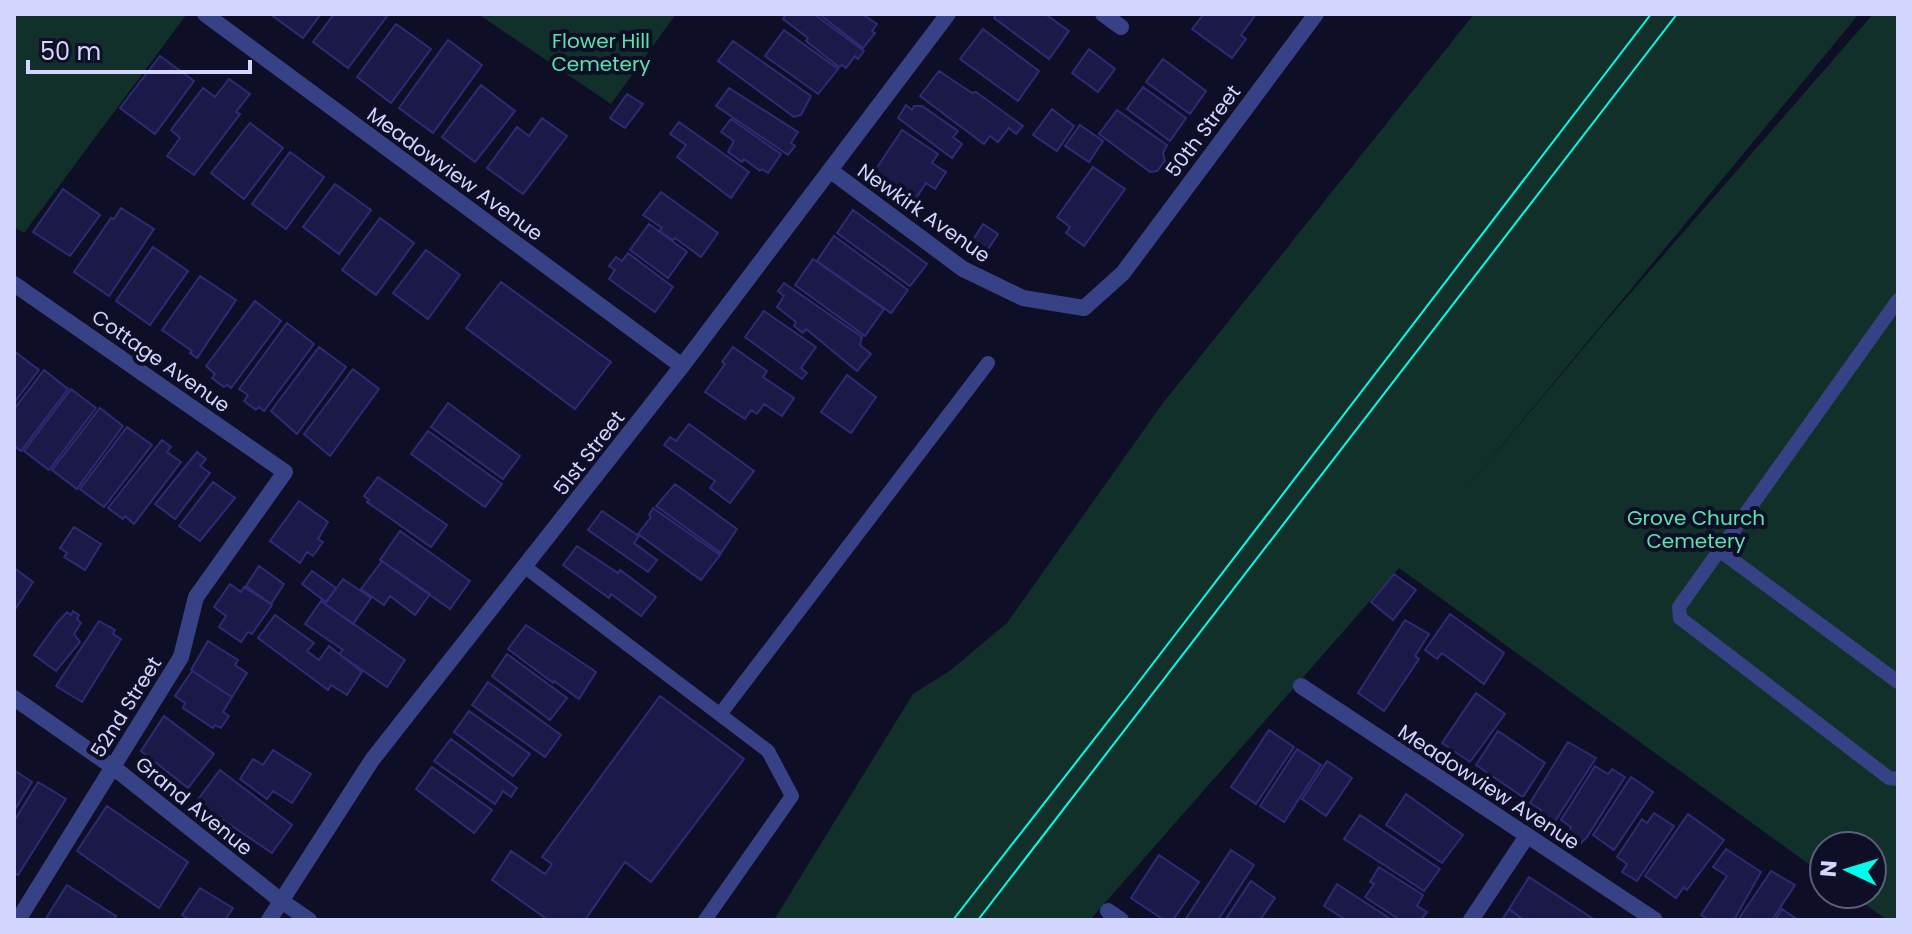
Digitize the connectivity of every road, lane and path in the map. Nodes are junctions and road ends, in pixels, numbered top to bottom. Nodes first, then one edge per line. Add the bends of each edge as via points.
1 (205, 14) edge
2 (948, 14) edge
3 (1103, 14) edge
4 (1316, 14) edge
5 (1121, 27) dead end
6 (831, 171) junction
7 (1123, 273) joint
8 (14, 284) edge
9 (1898, 300) edge
10 (988, 363) dead end
11 (682, 366) junction
12 (285, 472) joint
13 (1719, 550) junction
14 (525, 567) junction
15 (1898, 682) edge
16 (1301, 686) dead end
17 (14, 698) edge
18 (721, 713) junction
19 (113, 767) junction
20 (1898, 779) edge
21 (1527, 836) junction
22 (280, 900) junction
23 (18, 920) edge
24 (269, 920) edge
25 (309, 920) edge
26 (705, 920) edge
27 (1471, 920) edge
28 (1655, 920) edge

1 - 11 street, Meadowview Avenue
2 - 6 street, 51st Street
3 - 5 street
4 - 7 street, 50th Street
6 - 7 street, Newkirk Avenue via 963,269 1023,298 1084,308
6 - 11 street, 51st Street
8 - 12 street, Cottage Avenue
9 - 13 lane
10 - 18 lane
11 - 14 street, 51st Street
12 - 19 street, 52nd Street via 196,597 181,657
13 - 15 lane
13 - 20 lane via 1679,607 1680,618 1889,778
14 - 18 lane
14 - 22 street, 51st Street via 372,760
16 - 21 street, Meadowview Avenue
17 - 19 street, Grand Avenue
18 - 26 lane via 768,751 792,796
19 - 22 street, Grand Avenue
19 - 23 street, 52nd Street
21 - 27 street
21 - 28 street, Meadowview Avenue
22 - 24 street, 51st Street
22 - 25 street, Grand Avenue

